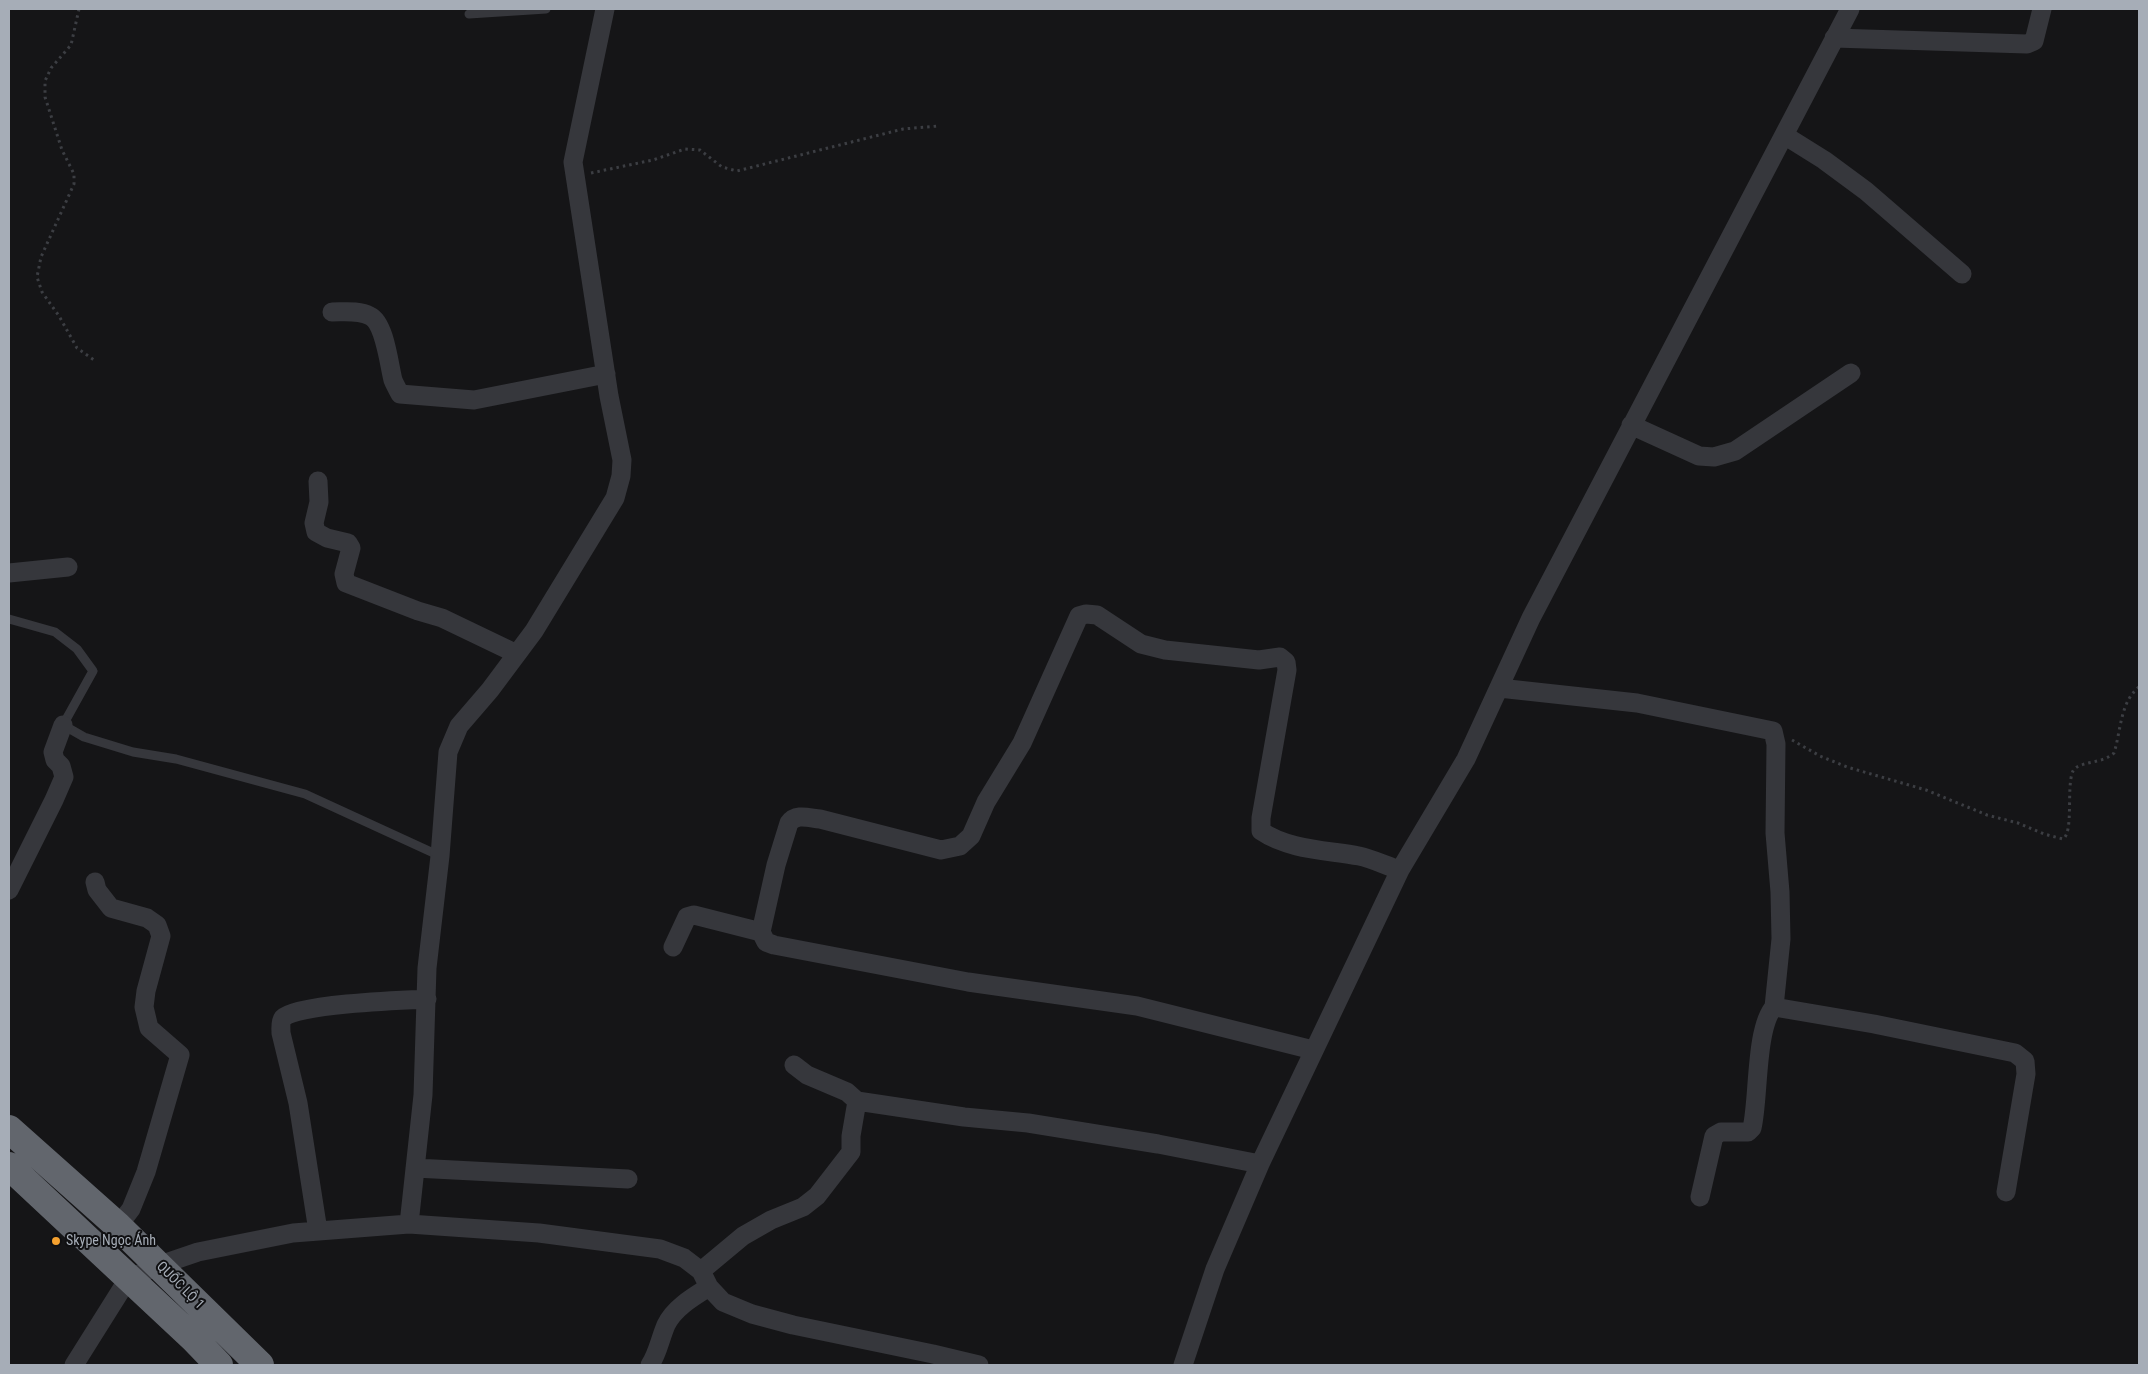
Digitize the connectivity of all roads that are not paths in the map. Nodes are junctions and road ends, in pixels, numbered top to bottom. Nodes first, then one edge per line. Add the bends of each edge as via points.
1 (546, 9) edge
2 (605, 9) edge
3 (1850, 9) edge
4 (2042, 9) edge
5 (469, 14) dead end
6 (1834, 38) junction
7 (1784, 135) junction
8 (1962, 274) dead end
9 (332, 312) dead end
10 (1851, 373) dead end
11 (606, 374) junction
12 (1632, 425) junction
13 (318, 481) dead end
14 (68, 567) dead end
15 (9, 572) edge
16 (9, 619) edge
17 (517, 654) junction
18 (1499, 688) junction
19 (63, 725) junction
20 (440, 856) junction
21 (1400, 870) junction
22 (95, 882) dead end
23 (9, 890) edge
24 (761, 932) junction
25 (674, 947) dead end
26 (427, 999) junction
27 (1774, 1008) junction
28 (1313, 1050) junction
29 (794, 1065) dead end
30 (857, 1101) junction
31 (9, 1129) edge
32 (1260, 1164) junction
33 (9, 1166) edge
34 (415, 1168) junction
35 (628, 1179) dead end
36 (2006, 1192) dead end
37 (1700, 1197) dead end
38 (409, 1224) junction
39 (118, 1226) junction
40 (318, 1231) junction
41 (160, 1265) junction
42 (128, 1279) junction
43 (705, 1279) junction
44 (74, 1365) edge
45 (219, 1365) edge
46 (260, 1365) edge
47 (650, 1365) edge
48 (979, 1365) edge
49 (1184, 1365) edge

1 - 5 lane
2 - 11 street via 573,162
3 - 6 street
4 - 6 street via 2034,42 2027,44
6 - 7 street
7 - 8 street via 1866,191
7 - 12 street
9 - 11 street via 372,316 378,325 393,382 400,394 474,400
10 - 12 street via 1735,451 1714,457 1699,456
11 - 17 street via 622,460 619,484 570,572
12 - 18 street via 1531,618
13 - 17 street via 316,532 348,543 351,548 344,574 346,583 442,618
14 - 15 street
16 - 19 lane via 55,632 78,649 93,671
17 - 20 street via 452,739 445,764
18 - 21 street via 1466,758
18 - 27 street via 1637,703 1773,731 1781,939
19 - 20 lane via 84,737 133,752 176,759 306,794
19 - 23 street via 52,752 64,777
20 - 26 street via 427,968
21 - 24 street via 1361,857 1296,846 1261,831 1260,818 1287,670 1286,662 1280,657 1259,660 1165,650 1141,644 1097,615 1086,614 1079,616 1022,743 986,802 971,836 960,846 941,850 820,819 792,818 776,865
21 - 28 street
22 - 39 street via 111,908 147,918 157,925 161,936 144,1007 149,1028 180,1055 146,1172 131,1209
24 - 25 street via 694,915 687,918
24 - 28 street via 766,942 783,947 968,982 1136,1006
26 - 34 street via 423,1095
26 - 40 street via 324,1007 290,1014 281,1021 298,1103
27 - 36 street via 1874,1024 2015,1053 2025,1061 2026,1074
27 - 37 street via 1768,1016 1761,1051 1752,1128 1748,1132 1721,1132 1714,1136
28 - 32 street
29 - 30 street via 807,1075 847,1092
30 - 32 street via 1028,1123
30 - 43 street via 852,1149 837,1171 803,1207 770,1220 743,1236
31 - 39 highway, QUỐC LỘ 1
32 - 49 street via 1212,1277
33 - 42 highway, QUỐC LỘ 1
34 - 35 street
34 - 38 street
38 - 40 street
38 - 43 street via 539,1233 660,1249 684,1258
39 - 41 highway, QUỐC LỘ 1
40 - 41 street via 233,1244
41 - 42 street
41 - 46 highway, QUỐC LỘ 1
42 - 44 street
42 - 45 highway, QUỐC LỘ 1
43 - 47 street via 666,1324
43 - 48 street via 723,1302 752,1314

